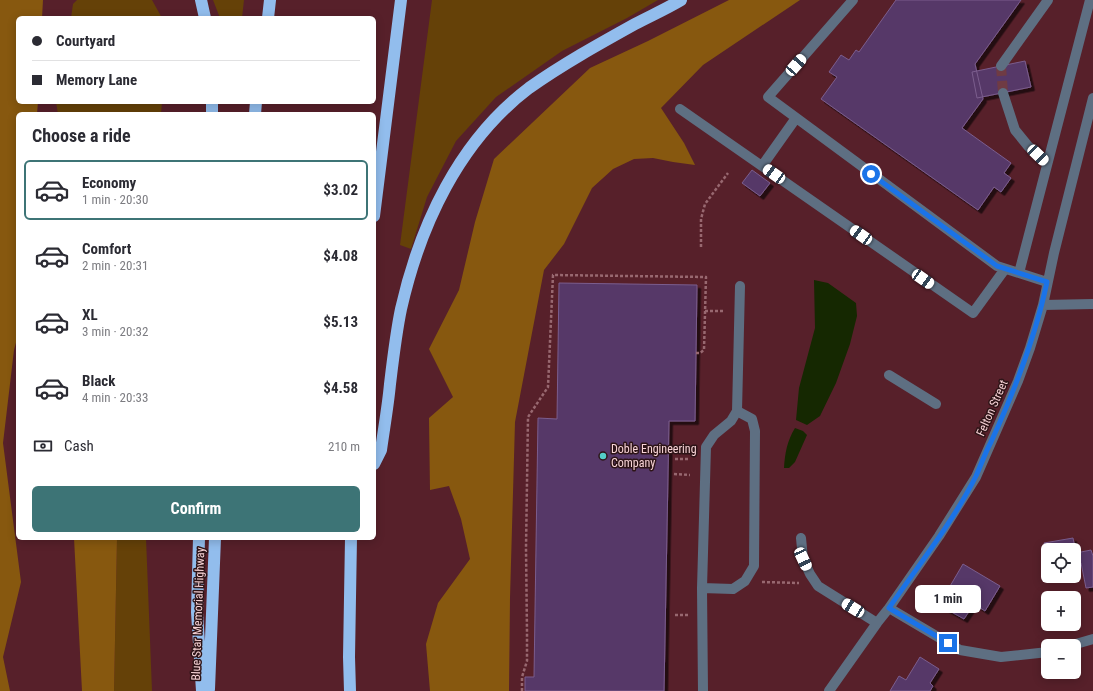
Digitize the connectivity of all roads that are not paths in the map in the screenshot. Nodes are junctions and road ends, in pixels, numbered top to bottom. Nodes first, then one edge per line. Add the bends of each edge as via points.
1 (201, 0) edge
2 (270, 0) edge
3 (401, 0) edge
4 (681, 0) edge
5 (853, 0) edge
6 (1048, 0) edge
7 (1090, 0) edge
8 (205, 16) edge
9 (268, 16) edge
10 (1001, 66) tunnel mouth
11 (1003, 93) tunnel mouth
12 (1093, 98) edge
13 (680, 109) dead end
14 (796, 118) junction
15 (1047, 164) junction
16 (762, 166) junction
17 (376, 200) edge
18 (1005, 269) junction
19 (1019, 273) junction
20 (1047, 282) junction
21 (740, 286) dead end
22 (1093, 304) edge
23 (1043, 305) junction
24 (889, 375) dead end
25 (936, 404) dead end
26 (737, 411) junction
27 (376, 460) edge
28 (801, 538) dead end
29 (199, 540) edge
30 (215, 540) edge
31 (351, 540) edge
32 (702, 588) junction
33 (889, 608) junction
34 (877, 623) junction
35 (1093, 639) edge
36 (1081, 642) edge
37 (1041, 653) edge
38 (202, 691) edge
39 (209, 691) edge
40 (350, 691) edge
41 (703, 691) edge
42 (829, 691) edge

1 - 8 highway
2 - 9 highway
3 - 17 highway
4 - 27 highway via 580,55 529,88 484,131 452,176 433,214 408,284 399,325 381,450
5 - 14 street via 768,97
6 - 10 street
7 - 15 street
11 - 15 street via 1015,130
12 - 20 street, Felton Street
13 - 16 street
14 - 16 street
14 - 18 street via 997,266
15 - 19 street
16 - 18 street via 973,313
18 - 19 street
19 - 20 street
20 - 23 street, Felton Street
21 - 26 street
22 - 23 street
23 - 33 street, Felton Street via 1018,381 976,477
24 - 25 street
26 - 32 street via 706,447
26 - 32 street via 752,419 755,431 754,566 745,581 734,589
28 - 34 street via 803,559 818,586
29 - 38 highway via 198,612
30 - 39 highway, Blue Star Memorial Highway
31 - 40 highway
32 - 41 street
33 - 34 street, Felton Street
33 - 37 street via 960,650 1001,657
34 - 42 street, Felton Street
35 - 36 street

